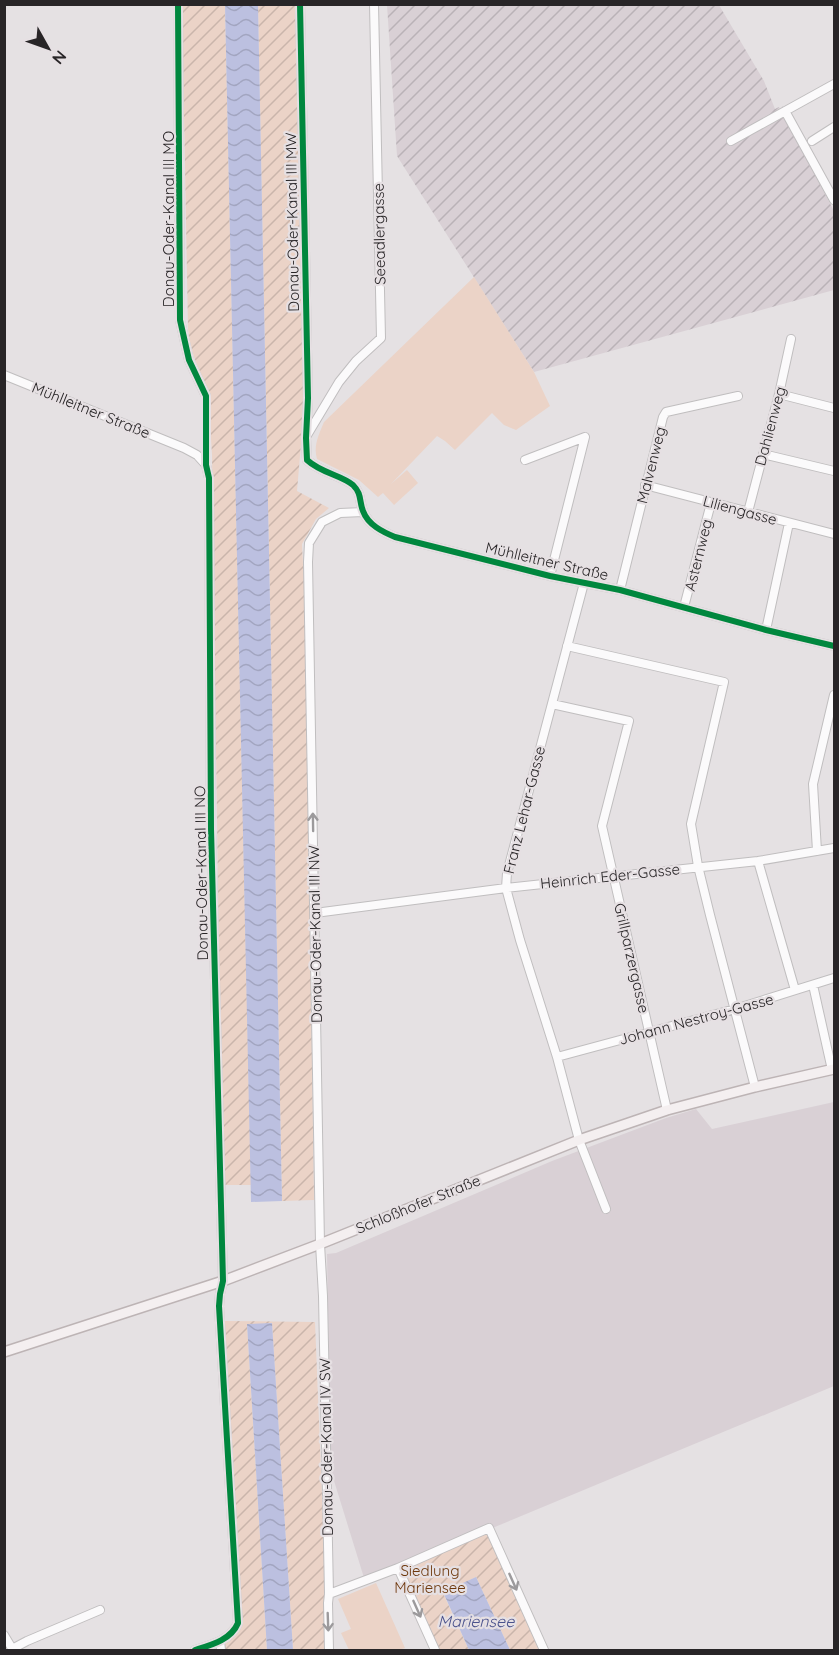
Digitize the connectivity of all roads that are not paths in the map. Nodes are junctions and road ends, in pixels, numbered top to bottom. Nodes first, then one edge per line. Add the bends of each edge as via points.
1 (178, 4) edge
2 (300, 4) edge
3 (374, 4) edge
4 (834, 84) edge
5 (785, 111) junction
6 (834, 126) edge
7 (731, 141) dead end
8 (812, 141) dead end
9 (834, 200) edge
10 (791, 339) dead end
11 (4, 375) edge
12 (779, 394) junction
13 (738, 396) dead end
14 (834, 408) edge
15 (306, 438) junction
16 (763, 454) junction
17 (525, 460) dead end
18 (206, 465) junction
19 (834, 471) edge
20 (645, 485) junction
21 (711, 503) junction
22 (363, 512) junction
23 (748, 513) junction
24 (789, 523) junction
25 (834, 534) edge
26 (550, 576) junction
27 (584, 583) junction
28 (620, 590) junction
29 (684, 608) junction
30 (766, 630) junction
31 (567, 646) junction
32 (834, 646) edge
33 (834, 695) edge
34 (552, 704) junction
35 (834, 848) edge
36 (817, 851) junction
37 (758, 861) junction
38 (698, 866) junction
39 (613, 876) junction
40 (506, 888) junction
41 (315, 913) junction
42 (834, 978) edge
43 (813, 985) junction
44 (795, 990) junction
45 (735, 1009) junction
46 (650, 1031) junction
47 (557, 1057) junction
48 (833, 1070) edge
49 (755, 1087) junction
50 (667, 1110) junction
51 (579, 1140) junction
52 (606, 1209) dead end
53 (320, 1244) junction
54 (223, 1281) junction
55 (4, 1352) edge
56 (398, 1568) junction
57 (329, 1594) junction
58 (100, 1610) dead end
59 (4, 1635) edge
60 (220, 1641) junction
61 (13, 1650) edge
62 (195, 1650) edge
63 (220, 1650) edge
64 (329, 1650) edge
65 (435, 1650) edge
66 (544, 1650) edge

1 - 18 street, Donau-Oder-Kanal III MO via 180,320 189,360 206,396
2 - 15 street, Donau-Oder-Kanal III MW
3 - 15 street, Seeadlergasse via 381,338 339,382
4 - 5 street
5 - 7 street
5 - 9 street
6 - 8 street
10 - 12 street, Dahlienweg
11 - 18 street, Mühlleitner Straße via 184,448
12 - 14 street
12 - 16 street, Dahlienweg
13 - 20 street, Malvenweg via 666,412
15 - 22 street, Mühlleitner Straße via 307,460 352,484 361,495
16 - 19 street
16 - 23 street, Dahlienweg
17 - 26 street via 585,436
18 - 54 street, Donau-Oder-Kanal III NO
20 - 21 street, Liliengasse
20 - 28 street, Malvenweg
21 - 23 street, Liliengasse
21 - 29 street, Asternweg
22 - 26 street, Mühlleitner Straße via 376,528 396,537
41 -> 22 street, Donau-Oder-Kanal III NW via 309,543 322,522 340,513
23 - 24 street, Liliengasse
24 - 25 street, Liliengasse
24 - 30 street
26 - 27 street, Mühlleitner Straße
27 - 28 street, Mühlleitner Straße
27 - 31 street, Franz Lehar-Gasse
28 - 29 street, Mühlleitner Straße
29 - 30 street, Mühlleitner Straße
30 - 32 street, Mühlleitner Straße
31 - 34 street, Franz Lehar-Gasse
31 - 38 street via 724,682 691,824
33 - 36 street via 813,784
34 - 39 street, Grillparzergasse via 629,721 602,826
34 - 40 street, Franz Lehar-Gasse
35 - 36 street, Heinrich Eder-Gasse
36 - 37 street, Heinrich Eder-Gasse
37 - 38 street, Heinrich Eder-Gasse
37 - 44 street
38 - 39 street, Heinrich Eder-Gasse
38 - 45 street
39 - 40 street, Heinrich Eder-Gasse
39 - 46 street, Grillparzergasse
40 - 41 street, Heinrich Eder-Gasse
40 - 47 street, Franz Lehar-Gasse
41 - 53 street, Donau-Oder-Kanal III NW
42 - 43 street, Johann Nestroy-Gasse
43 - 44 street, Johann Nestroy-Gasse
43 - 48 street
44 - 45 street, Johann Nestroy-Gasse
45 - 46 street, Johann Nestroy-Gasse
45 - 49 street
46 - 47 street, Johann Nestroy-Gasse
46 - 50 street, Grillparzergasse
47 - 51 street, Franz Lehar-Gasse
48 - 49 main road, Schloßhofer Straße
49 - 50 main road, Schloßhofer Straße
50 - 51 main road, Schloßhofer Straße
51 - 52 street, Franz Lehar-Gasse
51 - 53 main road, Schloßhofer Straße
53 - 54 main road, Schloßhofer Straße
53 - 57 street, Donau-Oder-Kanal IV SW
54 - 55 main road, Schloßhofer Straße
54 - 60 street via 219,1306 238,1623 235,1631
56 - 57 street
56 -> 65 street
56 -> 66 street via 489,1528
57 -> 64 street, Donau-Oder-Kanal IV SW
58 - 61 street
59 - 61 street
60 - 62 street
60 - 63 street

